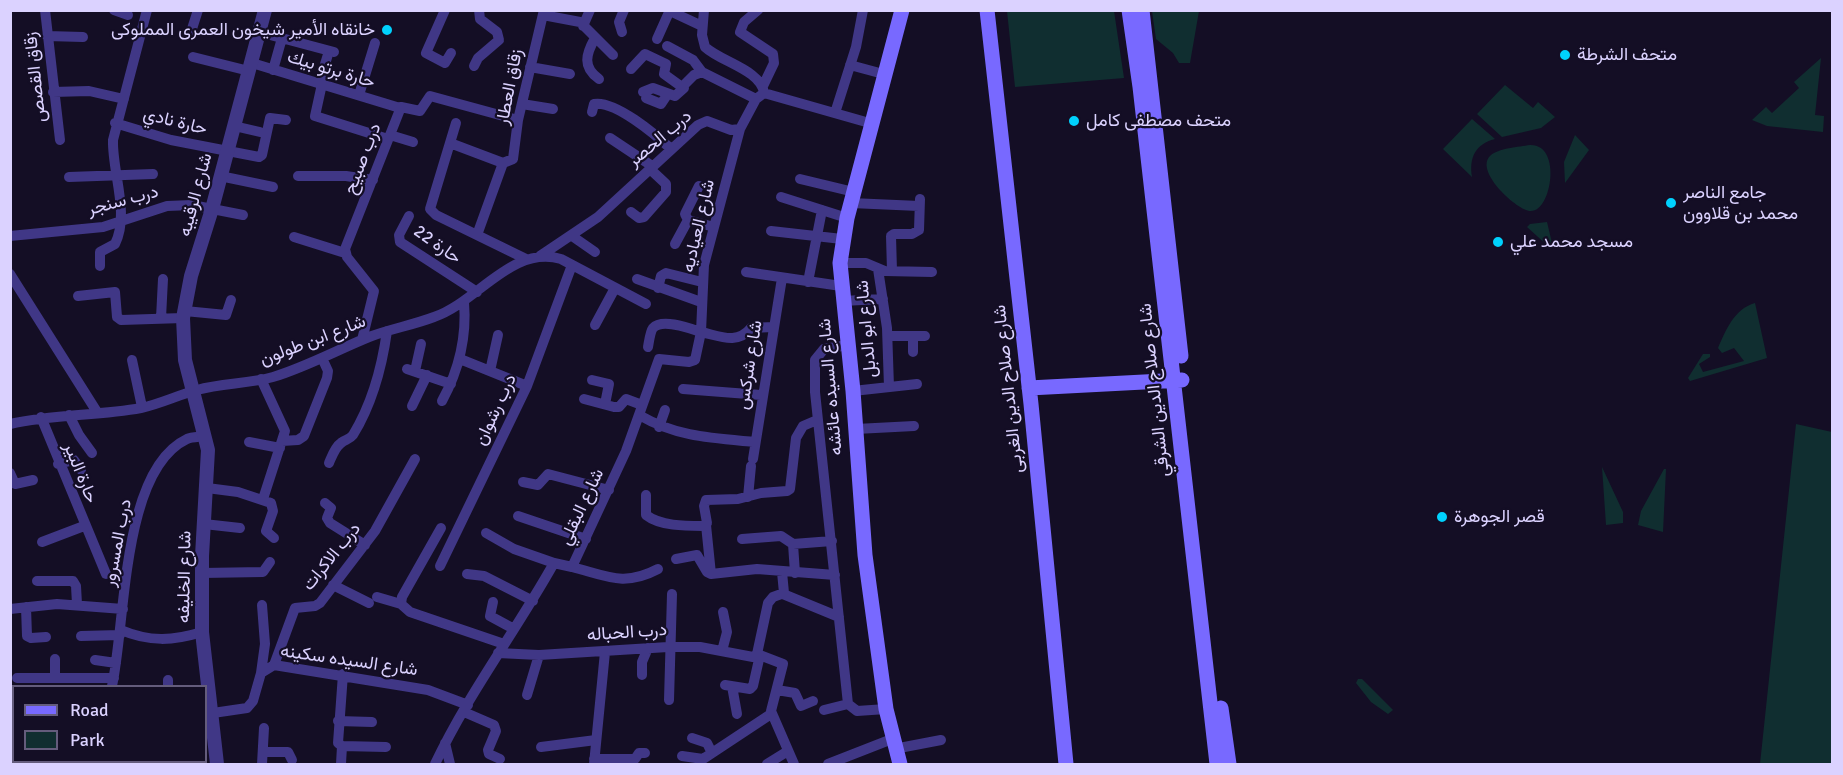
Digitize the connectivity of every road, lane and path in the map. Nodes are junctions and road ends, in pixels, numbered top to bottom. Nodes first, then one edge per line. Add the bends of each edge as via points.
1 (45, 10) edge
2 (114, 10) edge
3 (147, 10) edge
4 (198, 10) edge
5 (265, 10) edge
6 (445, 10) edge
7 (479, 10) edge
8 (590, 10) edge
9 (624, 10) edge
10 (704, 10) edge
11 (758, 10) edge
12 (863, 10) edge
13 (902, 10) edge
14 (987, 10) edge
15 (1129, 10) edge
16 (1142, 10) edge
17 (670, 11) edge
18 (544, 13) edge
19 (128, 15) dead end
20 (583, 26) junction
21 (702, 26) junction
22 (191, 32) dead end
23 (259, 32) junction
24 (622, 32) dead end
25 (47, 36) junction
26 (83, 37) dead end
27 (282, 38) junction
28 (595, 38) junction
29 (657, 39) dead end
30 (375, 43) dead end
31 (667, 46) dead end
32 (451, 53) dead end
33 (612, 55) dead end
34 (194, 57) dead end
35 (850, 65) junction
36 (474, 66) dead end
37 (251, 67) junction
38 (530, 67) junction
39 (632, 69) dead end
40 (273, 70) junction
41 (702, 72) junction
42 (570, 74) dead end
43 (887, 75) junction
44 (599, 79) dead end
45 (320, 84) junction
46 (684, 87) junction
47 (53, 92) junction
48 (761, 93) junction
49 (359, 95) junction
50 (644, 95) dead end
51 (124, 99) junction
52 (522, 104) junction
53 (400, 108) junction
54 (553, 109) dead end
55 (592, 112) dead end
56 (835, 113) junction
57 (286, 120) dead end
58 (518, 120) junction
59 (116, 123) junction
60 (456, 123) dead end
61 (873, 124) junction
62 (234, 126) junction
63 (740, 129) junction
64 (260, 132) dead end
65 (389, 137) junction
66 (610, 138) dead end
67 (60, 140) dead end
68 (413, 142) dead end
69 (450, 143) junction
70 (671, 149) junction
71 (227, 151) junction
72 (503, 164) junction
73 (651, 167) junction
74 (114, 174) junction
75 (153, 174) dead end
76 (220, 176) junction
77 (298, 176) dead end
78 (69, 177) dead end
79 (800, 179) dead end
80 (373, 180) junction
81 (699, 186) dead end
82 (273, 187) dead end
83 (781, 197) dead end
84 (851, 204) junction
85 (212, 209) junction
86 (822, 210) junction
87 (631, 212) dead end
88 (243, 215) dead end
89 (409, 216) dead end
90 (121, 220) junction
91 (688, 220) junction
92 (714, 227) junction
93 (771, 231) dead end
94 (477, 235) junction
95 (10, 236) edge
96 (572, 236) junction
97 (816, 236) junction
98 (294, 237) dead end
99 (843, 239) junction
100 (675, 244) dead end
101 (595, 252) dead end
102 (345, 253) junction
103 (539, 256) junction
104 (526, 259) junction
105 (840, 263) junction
106 (572, 265) junction
107 (100, 266) dead end
108 (878, 269) junction
109 (892, 271) junction
110 (746, 272) dead end
111 (932, 272) dead end
112 (10, 274) edge
113 (782, 278) junction
114 (163, 279) dead end
115 (637, 279) dead end
116 (702, 282) junction
117 (808, 282) junction
118 (615, 288) junction
119 (658, 288) junction
120 (477, 292) junction
121 (841, 294) junction
122 (78, 296) dead end
123 (883, 299) junction
124 (231, 300) dead end
125 (464, 302) junction
126 (701, 302) junction
127 (646, 304) dead end
128 (184, 314) junction
129 (161, 318) junction
130 (595, 325) dead end
131 (773, 327) junction
132 (387, 332) junction
133 (700, 332) junction
134 (498, 334) dead end
135 (888, 336) junction
136 (913, 336) junction
137 (925, 336) dead end
138 (362, 340) junction
139 (421, 344) dead end
140 (848, 345) junction
141 (648, 347) dead end
142 (913, 352) dead end
143 (322, 358) junction
144 (460, 359) junction
145 (132, 360) dead end
146 (490, 371) junction
147 (427, 375) junction
148 (261, 379) junction
149 (592, 380) dead end
150 (1178, 380) junction
151 (451, 384) junction
152 (917, 384) dead end
153 (527, 386) junction
154 (889, 387) junction
155 (1029, 388) junction
156 (683, 389) dead end
157 (191, 391) junction
158 (853, 391) junction
159 (761, 395) junction
160 (584, 399) dead end
161 (442, 401) dead end
162 (605, 404) junction
163 (412, 406) dead end
164 (142, 407) junction
165 (640, 410) junction
166 (665, 410) dead end
167 (97, 412) junction
168 (69, 415) junction
169 (41, 417) junction
170 (817, 420) junction
171 (10, 424) edge
172 (914, 426) dead end
173 (659, 427) junction
174 (856, 429) junction
175 (205, 436) junction
176 (249, 442) dead end
177 (755, 442) junction
178 (281, 445) junction
179 (92, 453) dead end
180 (415, 459) dead end
181 (329, 463) dead end
182 (58, 464) junction
183 (81, 470) dead end
184 (10, 473) edge
185 (33, 480) dead end
186 (523, 482) dead end
187 (207, 488) junction
188 (609, 490) junction
189 (646, 495) dead end
190 (748, 497) junction
191 (263, 499) junction
192 (325, 503) dead end
193 (518, 516) dead end
194 (204, 524) junction
195 (706, 525) junction
196 (84, 526) junction
197 (240, 528) dead end
198 (486, 533) dead end
199 (456, 535) junction
200 (274, 538) dead end
201 (586, 539) junction
202 (742, 539) dead end
203 (831, 541) junction
204 (42, 542) dead end
205 (793, 544) junction
206 (365, 545) junction
207 (676, 559) dead end
208 (270, 562) dead end
209 (554, 563) junction
210 (440, 566) dead end
211 (572, 567) junction
212 (658, 569) dead end
213 (782, 572) junction
214 (202, 573) junction
215 (795, 573) junction
216 (106, 574) dead end
217 (467, 574) dead end
218 (711, 574) junction
219 (835, 575) junction
220 (37, 581) dead end
221 (333, 585) junction
222 (672, 594) dead end
223 (783, 594) junction
224 (533, 601) junction
225 (494, 602) dead end
226 (77, 604) junction
227 (401, 604) junction
228 (262, 605) dead end
229 (26, 607) junction
230 (10, 609) edge
231 (123, 609) junction
232 (723, 612) dead end
233 (838, 617) junction
234 (514, 629) junction
235 (202, 632) junction
236 (121, 633) junction
237 (81, 636) dead end
238 (46, 637) dead end
239 (668, 646) junction
240 (501, 648) junction
241 (648, 648) junction
242 (722, 651) junction
243 (605, 652) junction
244 (539, 655) junction
245 (758, 655) junction
246 (55, 659) dead end
247 (95, 660) dead end
248 (116, 663) junction
249 (274, 664) junction
250 (261, 673) junction
251 (343, 674) junction
252 (642, 675) dead end
253 (17, 678) dead end
254 (55, 678) junction
255 (76, 682) edge
256 (113, 682) edge
257 (777, 690) junction
258 (527, 695) dead end
259 (669, 700) dead end
260 (813, 701) dead end
261 (848, 704) junction
262 (466, 708) junction
263 (886, 709) junction
264 (824, 710) dead end
265 (737, 714) dead end
266 (771, 714) junction
267 (211, 718) edge
268 (338, 721) junction
269 (372, 722) dead end
270 (264, 728) dead end
271 (692, 738) dead end
272 (941, 740) dead end
273 (596, 741) junction
274 (445, 742) junction
275 (211, 743) edge
276 (893, 744) junction
277 (342, 746) junction
278 (386, 747) dead end
279 (541, 747) dead end
280 (788, 751) junction
281 (263, 752) junction
282 (645, 753) dead end
283 (682, 756) dead end
284 (708, 756) junction
285 (500, 759) dead end
286 (292, 760) dead end
287 (594, 762) edge
288 (773, 763) edge
289 (832, 764) edge
290 (217, 765) edge
291 (262, 765) edge
292 (341, 765) edge
293 (435, 765) edge
294 (450, 765) edge
295 (794, 765) edge
296 (900, 765) edge
297 (1066, 765) edge
298 (1217, 765) edge
299 (1229, 765) edge

1 - 25 street, زقاق القصص
2 - 19 street
3 - 51 street
4 - 22 street
5 - 23 street, شارع الرقيبه
6 - 32 street via 426,53 445,63
7 - 36 street via 480,19 497,32 499,40
8 - 20 street
9 - 24 street via 619,22
10 - 21 street
11 - 48 street via 744,22 740,32 773,54 774,63
12 - 35 street
13 - 43 main road, شارع السيده عائشه
14 - 155 main road, شارع صلاح الدين الغربى
15 - 150 main road, شارع صلاح الدين الشرقي
16 - 150 main road, شارع صلاح الدين الشرقي
17 - 21 street
17 - 29 street
18 - 20 street via 575,20
18 - 38 street, زقاق العطار
20 - 28 street
21 - 48 street via 705,48 756,78
23 - 27 street
23 - 37 street, شارع الرقيبه
25 - 26 street
25 - 47 street, زقاق القصص
27 - 40 street
27 - 45 street via 332,51
28 - 33 street
28 - 44 street via 588,51 587,66
30 - 49 street
31 - 41 street via 693,60
34 - 37 street, حارة برتو بيك
35 - 43 street
35 - 56 street
37 - 40 street, حارة برتو بيك
37 - 62 street, شارع الرقيبه
38 - 42 street
38 - 52 street, زقاق العطار
39 - 46 street via 645,54 650,54 666,64 664,74
40 - 45 street, حارة برتو بيك
41 - 46 street
41 - 48 street
43 - 61 main road, شارع السيده عائشه
45 - 49 street, حارة برتو بيك
45 - 65 street via 315,116
46 - 50 street via 680,94 667,95 661,104
47 - 51 street via 89,91
47 - 67 street, زقاق القصص
48 - 56 street
48 - 63 street
49 - 53 street, حارة برتو بيك
51 - 59 street
52 - 54 street
52 - 58 street, زقاق العطار
53 - 58 street, درب صبيح via 420,111 430,96
53 - 65 street, درب صبيح
55 - 70 street via 594,104 607,106 633,119
56 - 61 street
57 - 71 street, حارة نادي via 270,118 261,156
58 - 72 street, زقاق العطار via 516,153
59 - 71 street, حارة نادي via 171,140
59 - 74 street
60 - 69 street
61 - 84 main road, شارع السيده عائشه
62 - 64 street
62 - 71 street, شارع الرقيبه
63 - 70 street, درب الحصر via 704,122
63 - 92 street, شارع العياديه
65 - 68 street
65 - 80 street, درب صبيح
66 - 73 street
69 - 72 street
69 - 94 street via 430,208 436,215
70 - 73 street, درب الحصر
71 - 76 street, شارع الرقيبه
72 - 94 street, زقاق العطار
73 - 87 street via 666,184 666,192 644,217
73 - 96 street, درب الحصر
74 - 75 street
74 - 78 street
74 - 90 street
76 - 82 street
76 - 85 street, شارع الرقيبه
77 - 80 street
79 - 84 street
80 - 102 street, درب صبيح
81 - 91 street via 685,214
83 - 86 street
84 - 86 street
84 - 99 main road, شارع السيده عائشه
84 - 109 street via 919,202 916,233 891,236
85 - 88 street, درب سنجر
85 - 90 street, درب سنجر via 168,206
85 - 128 street, شارع الرقيبه via 191,276
86 - 97 street
89 - 120 street, حارة 22 via 400,242
90 - 95 street, درب سنجر via 103,227
90 - 107 street via 115,244 100,252
91 - 92 street
91 - 100 street
92 - 116 street, شارع العياديه
93 - 97 street
94 - 104 street
96 - 101 street
96 - 103 street, درب الحصر
97 - 99 street
97 - 117 street
98 - 102 street
99 - 105 main road, شارع السيده عائشه
102 - 138 street via 374,291
103 - 104 street, شارع ابن طولون
103 - 106 street
104 - 120 street, شارع ابن طولون
105 - 108 street via 866,262
105 - 121 main road, شارع السيده عائشه
106 - 118 street
106 - 153 street, درب رشوان
108 - 109 street
108 - 123 street, شارع ابو الدبل
109 - 111 street
110 - 113 street
112 - 167 street
113 - 117 street
113 - 131 street, شارع شركس
114 - 129 street
115 - 119 street
116 - 119 street via 666,273
116 - 126 street, شارع العياديه
117 - 121 street
118 - 127 street
118 - 130 street
119 - 126 street
120 - 125 street, شارع ابن طولون
121 - 123 street
121 - 140 main road, شارع السيده عائشه
122 - 129 street via 114,291 120,320
123 - 135 street, شارع ابو الدبل
124 - 128 street via 226,315
125 - 132 street, شارع ابن طولون
125 - 144 street
126 - 133 street, شارع العياديه
128 - 129 street
128 - 157 street, شارع الرقيبه via 184,360
131 - 133 street via 751,328 738,339
131 - 159 street, شارع شركس
132 - 138 street, شارع ابن طولون
132 - 181 street via 369,402 354,433 338,445
133 - 141 street via 670,323 658,326 653,329
133 - 165 street, شارع البقلي via 695,360 659,358
134 - 146 street
135 - 136 street
135 - 154 street, شارع ابو الدبل
136 - 137 street
136 - 142 street
138 - 143 street, شارع ابن طولون
139 - 147 street via 411,370
140 - 158 main road, شارع السيده عائشه
140 - 170 street via 824,349 815,360
143 - 148 street, شارع ابن طولون
143 - 178 street via 327,378 304,436
144 - 146 street
144 - 151 street
145 - 164 street
146 - 153 street
147 - 151 street
147 - 163 street
148 - 157 street, شارع ابن طولون
148 - 178 street via 283,423
149 - 162 street via 609,384
150 - 155 main road
150 - 298 main road, شارع صلاح الدين الشرقي
150 - 299 main road, شارع صلاح الدين الشرقي
151 - 161 street
152 - 154 street
153 - 199 street, درب رشوان
154 - 158 street
155 - 297 main road, شارع صلاح الدين الغربى
156 - 159 street via 719,397
157 - 164 street, شارع ابن طولون
157 - 175 street, شارع الخليفه
158 - 174 main road, شارع السيده عائشه
159 - 177 street, شارع شركس
160 - 162 street
162 - 165 street via 619,407 626,399
164 - 167 street, شارع ابن طولون
165 - 173 street
165 - 188 street, شارع البقلي
166 - 173 street
167 - 168 street, شارع ابن طولون
168 - 169 street, شارع ابن طولون
168 - 179 street
169 - 171 street, شارع ابن طولون
169 - 182 street, حارة البير
170 - 190 street via 802,426 796,438 790,489
170 - 203 street
172 - 174 street
173 - 177 street via 693,436
174 - 263 main road, شارع السيده عائشه via 863,536
175 - 187 street, شارع الخليفه
175 - 231 street, درب المسرور via 188,439 170,452 145,490 133,534
176 - 178 street
177 - 190 street, شارع شركس
178 - 191 street
180 - 206 street, درب الاكرات
182 - 183 street via 74,460
182 - 196 street, حارة البير
184 - 185 street via 15,484
186 - 188 street via 538,485 548,474
187 - 191 street
187 - 194 street, شارع الخليفه
188 - 201 street, شارع البقلي
189 - 195 street via 646,514 651,519
190 - 195 street via 706,500
191 - 200 street via 273,507 266,531
192 - 206 street via 331,508 327,518 330,523
193 - 201 street
194 - 197 street
194 - 214 street, شارع الخليفه
195 - 218 street
196 - 204 street
196 - 216 street, حارة البير
198 - 209 street via 514,549
199 - 210 street, درب رشوان
199 - 227 street via 438,527
201 - 211 street, شارع البقلي
202 - 205 street via 781,536
203 - 205 street
203 - 219 street
205 - 215 street
206 - 221 street, درب الاكرات
207 - 218 street via 697,555
208 - 214 street via 262,572
209 - 211 street, شارع البقلي
209 - 224 street, شارع البقلي
211 - 212 street via 629,580
213 - 215 street
213 - 218 street via 757,568
213 - 223 street
214 - 235 street, شارع الخليفه
215 - 219 street
217 - 224 street via 484,576
219 - 233 street
220 - 226 street via 73,581
221 - 227 street, درب الحباله via 373,600
221 - 249 street, درب الاكرات via 317,605 295,608
222 - 239 street
223 - 233 street
223 - 245 street via 768,603
224 - 234 street, شارع البقلي
225 - 234 street via 492,619
226 - 229 street
226 - 231 street
227 - 240 street, درب الحباله via 410,612
228 - 250 street via 266,644
229 - 230 street
229 - 238 street via 27,636
231 - 236 street, درب المسرور
232 - 242 street via 727,632
233 - 261 street
234 - 240 street, شارع البقلي
235 - 236 street via 154,640
235 - 267 street, شارع الخليفه
236 - 237 street
236 - 248 street, درب المسرور
239 - 241 street, درب الحباله
239 - 242 street, درب الحباله
239 - 259 street
240 - 244 street, درب الحباله
240 - 262 street, شارع البقلي
241 - 243 street, درب الحباله
241 - 252 street
242 - 245 street, درب الحباله
243 - 244 street, درب الحباله
243 - 273 street
244 - 258 street
245 - 257 street, درب الحباله via 783,664
245 - 265 street via 753,686 729,686
246 - 254 street
247 - 248 street
248 - 256 street, درب المسرور
249 - 250 street, شارع السيده سكينه
249 - 251 street, شارع السيده سكينه
250 - 267 street, شارع السيده سكينه via 248,708
251 - 262 street, شارع السيده سكينه via 439,692
251 - 268 street
253 - 254 street
254 - 255 street
255 - 256 street
257 - 260 street via 795,693 801,706
257 - 266 street, درب الحباله
261 - 263 street via 857,711
261 - 264 street
262 - 274 street, شارع البقلي
262 - 285 street, شارع السيده سكينه via 494,725 496,731 488,750
263 - 276 main road, شارع السيده عائشه
266 - 280 street
266 - 284 street
267 - 275 street, شارع الخليفه
268 - 269 street
268 - 277 street via 336,739
270 - 281 street
271 - 284 street via 706,743
272 - 276 street
273 - 279 street via 559,742
273 - 287 street
274 - 293 street, شارع البقلي
274 - 294 street
275 - 290 street, شارع الخليفه
276 - 289 street
276 - 296 main road, شارع السيده عائشه
277 - 278 street
277 - 292 street
280 - 288 street
280 - 295 street
281 - 286 street via 288,752
281 - 291 street
282 - 287 street via 639,753 635,759
283 - 284 street

